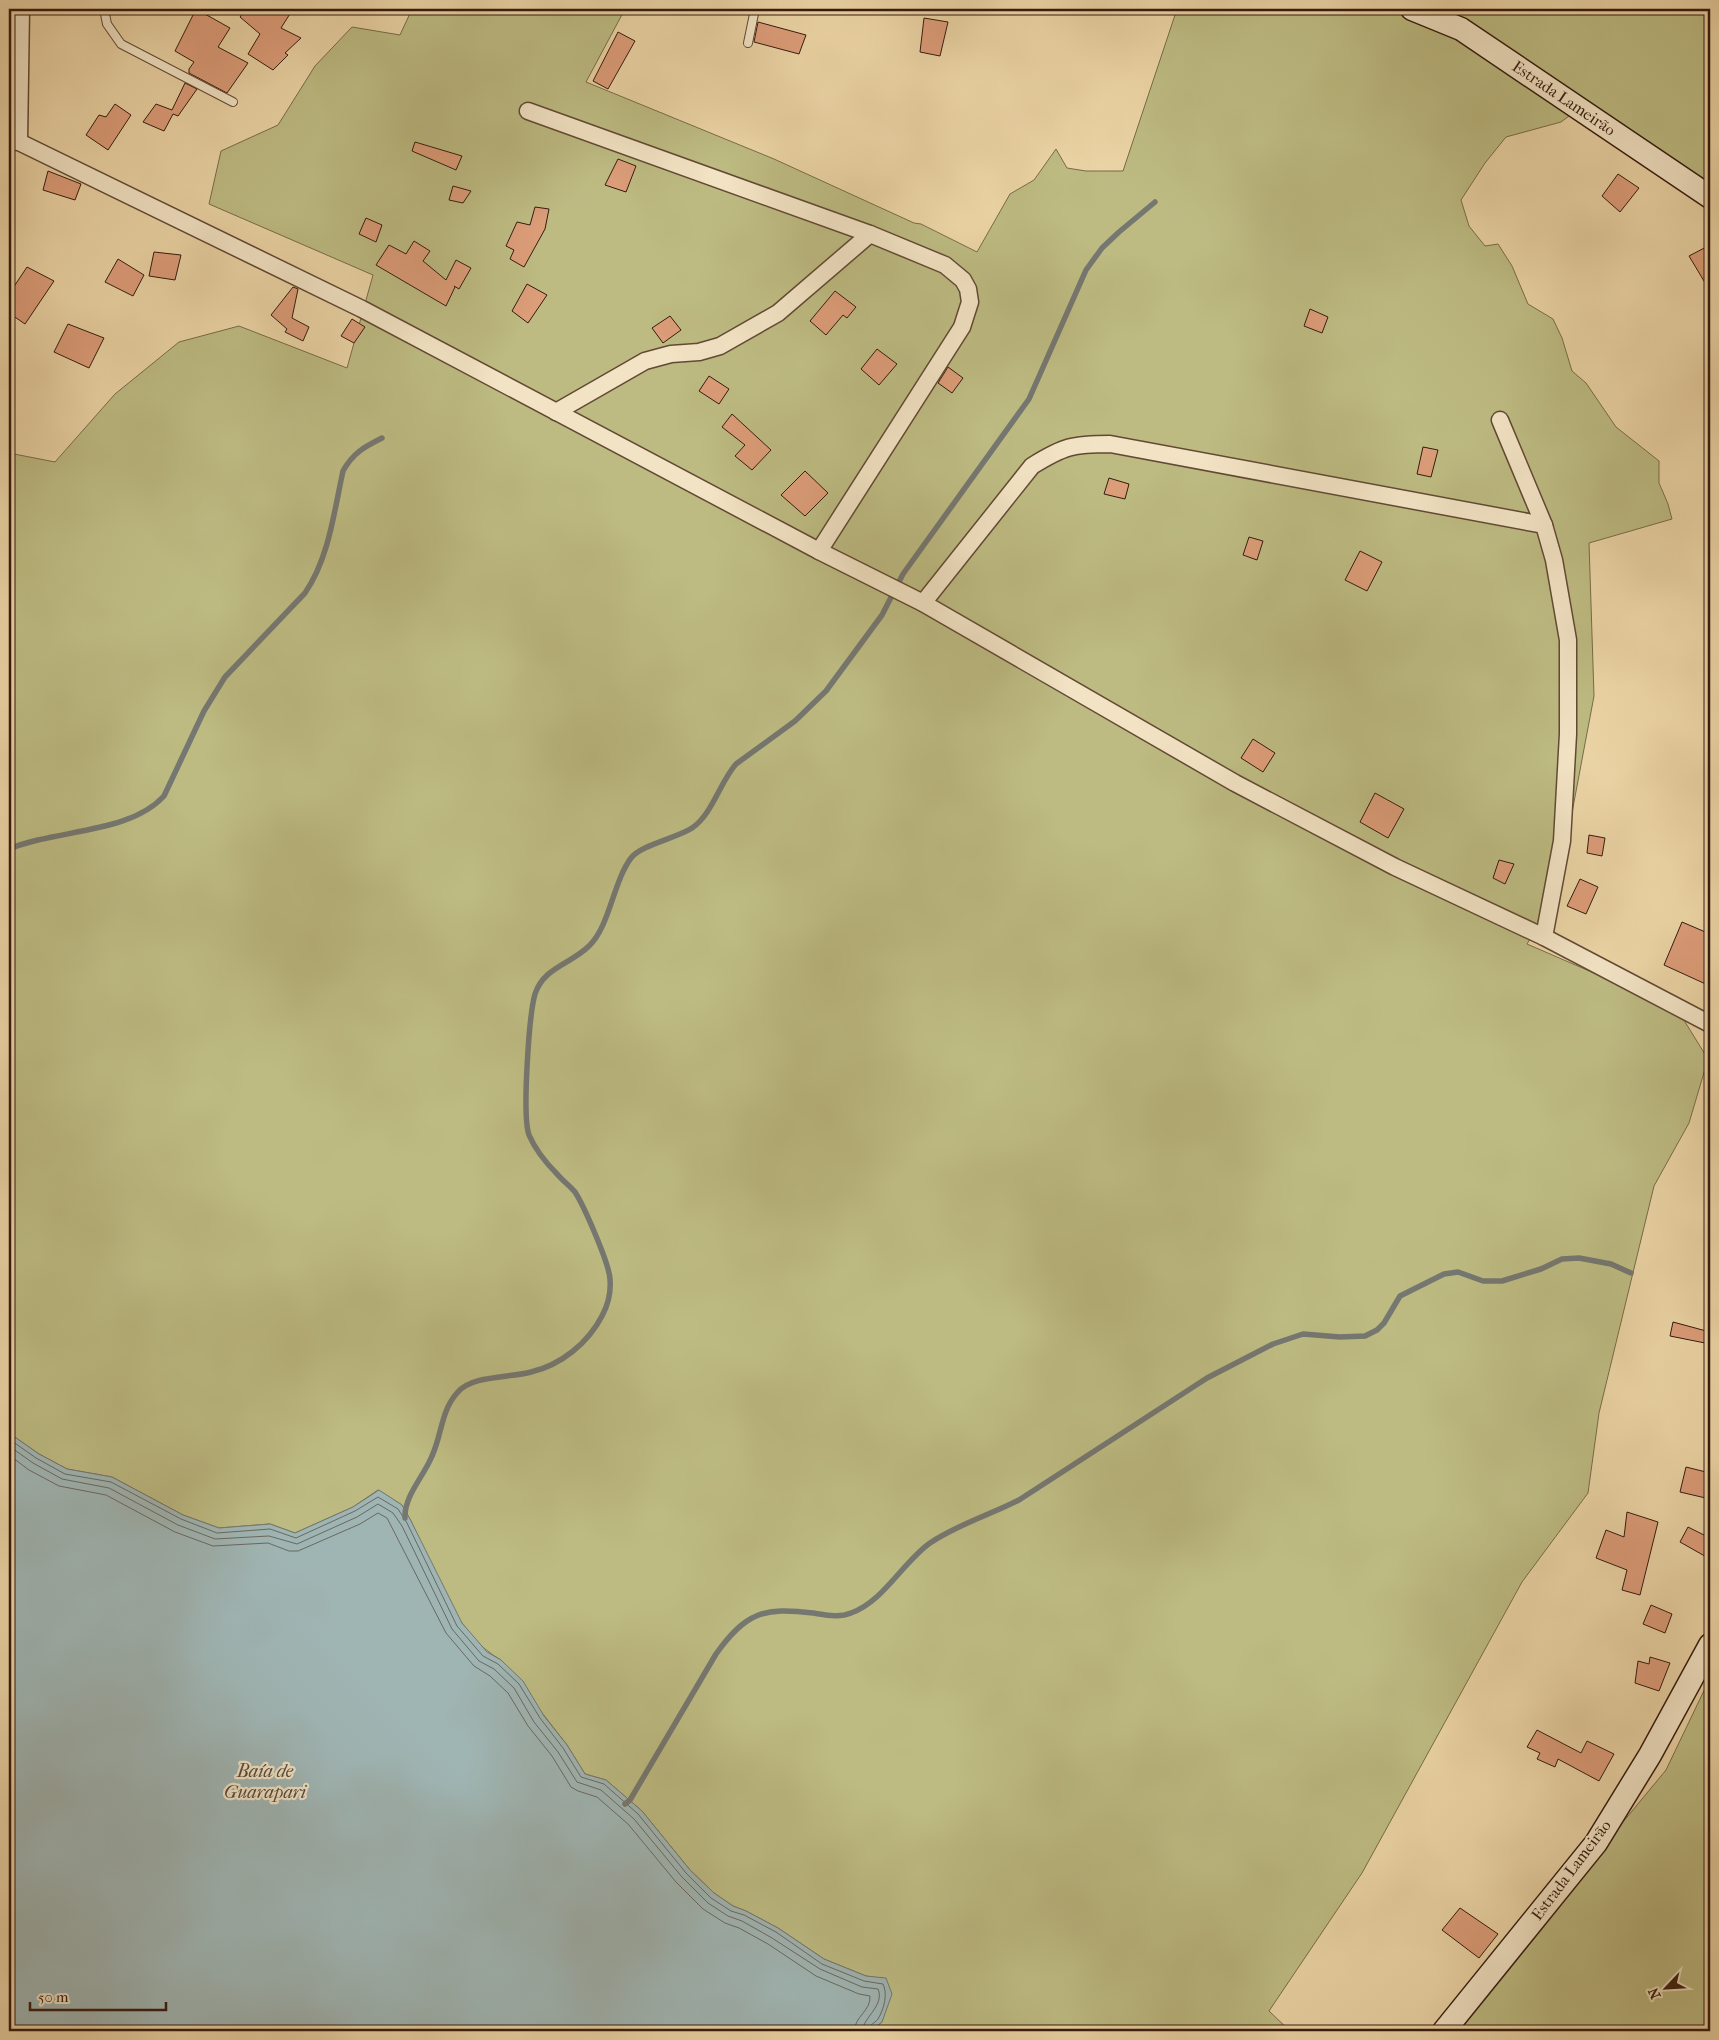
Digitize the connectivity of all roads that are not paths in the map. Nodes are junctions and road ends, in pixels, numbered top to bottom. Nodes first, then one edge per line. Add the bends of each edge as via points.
1 (21, 9) edge
2 (104, 9) edge
3 (755, 9) edge
4 (1412, 9) edge
5 (1443, 15) edge
6 (748, 43) dead end
7 (233, 102) dead end
8 (528, 111) dead end
9 (14, 142) edge
10 (1710, 197) edge
11 (870, 234) junction
12 (556, 412) junction
13 (1500, 420) dead end
14 (1544, 525) junction
15 (819, 551) junction
16 (923, 603) junction
17 (1544, 937) junction
18 (1710, 1024) edge
19 (1710, 1645) edge
20 (1444, 2031) edge

1 - 9 street
2 - 7 lane via 108,24 121,44
3 - 6 lane
4 - 5 street, Estrada Lameirão
5 - 10 street, Estrada Lameirão
8 - 11 street
9 - 12 street via 362,309
11 - 12 street via 778,313 720,346 645,361
11 - 15 street via 945,265 963,280 970,302 962,327
12 - 15 street
13 - 14 street
14 - 16 street via 1110,444 1080,444 1056,451 1032,466
14 - 17 street via 1554,560 1568,640 1568,706 1562,842
15 - 16 street
16 - 17 street via 1235,784 1395,867
17 - 18 street
19 - 20 street, Estrada Lameirão via 1650,1755 1596,1843

